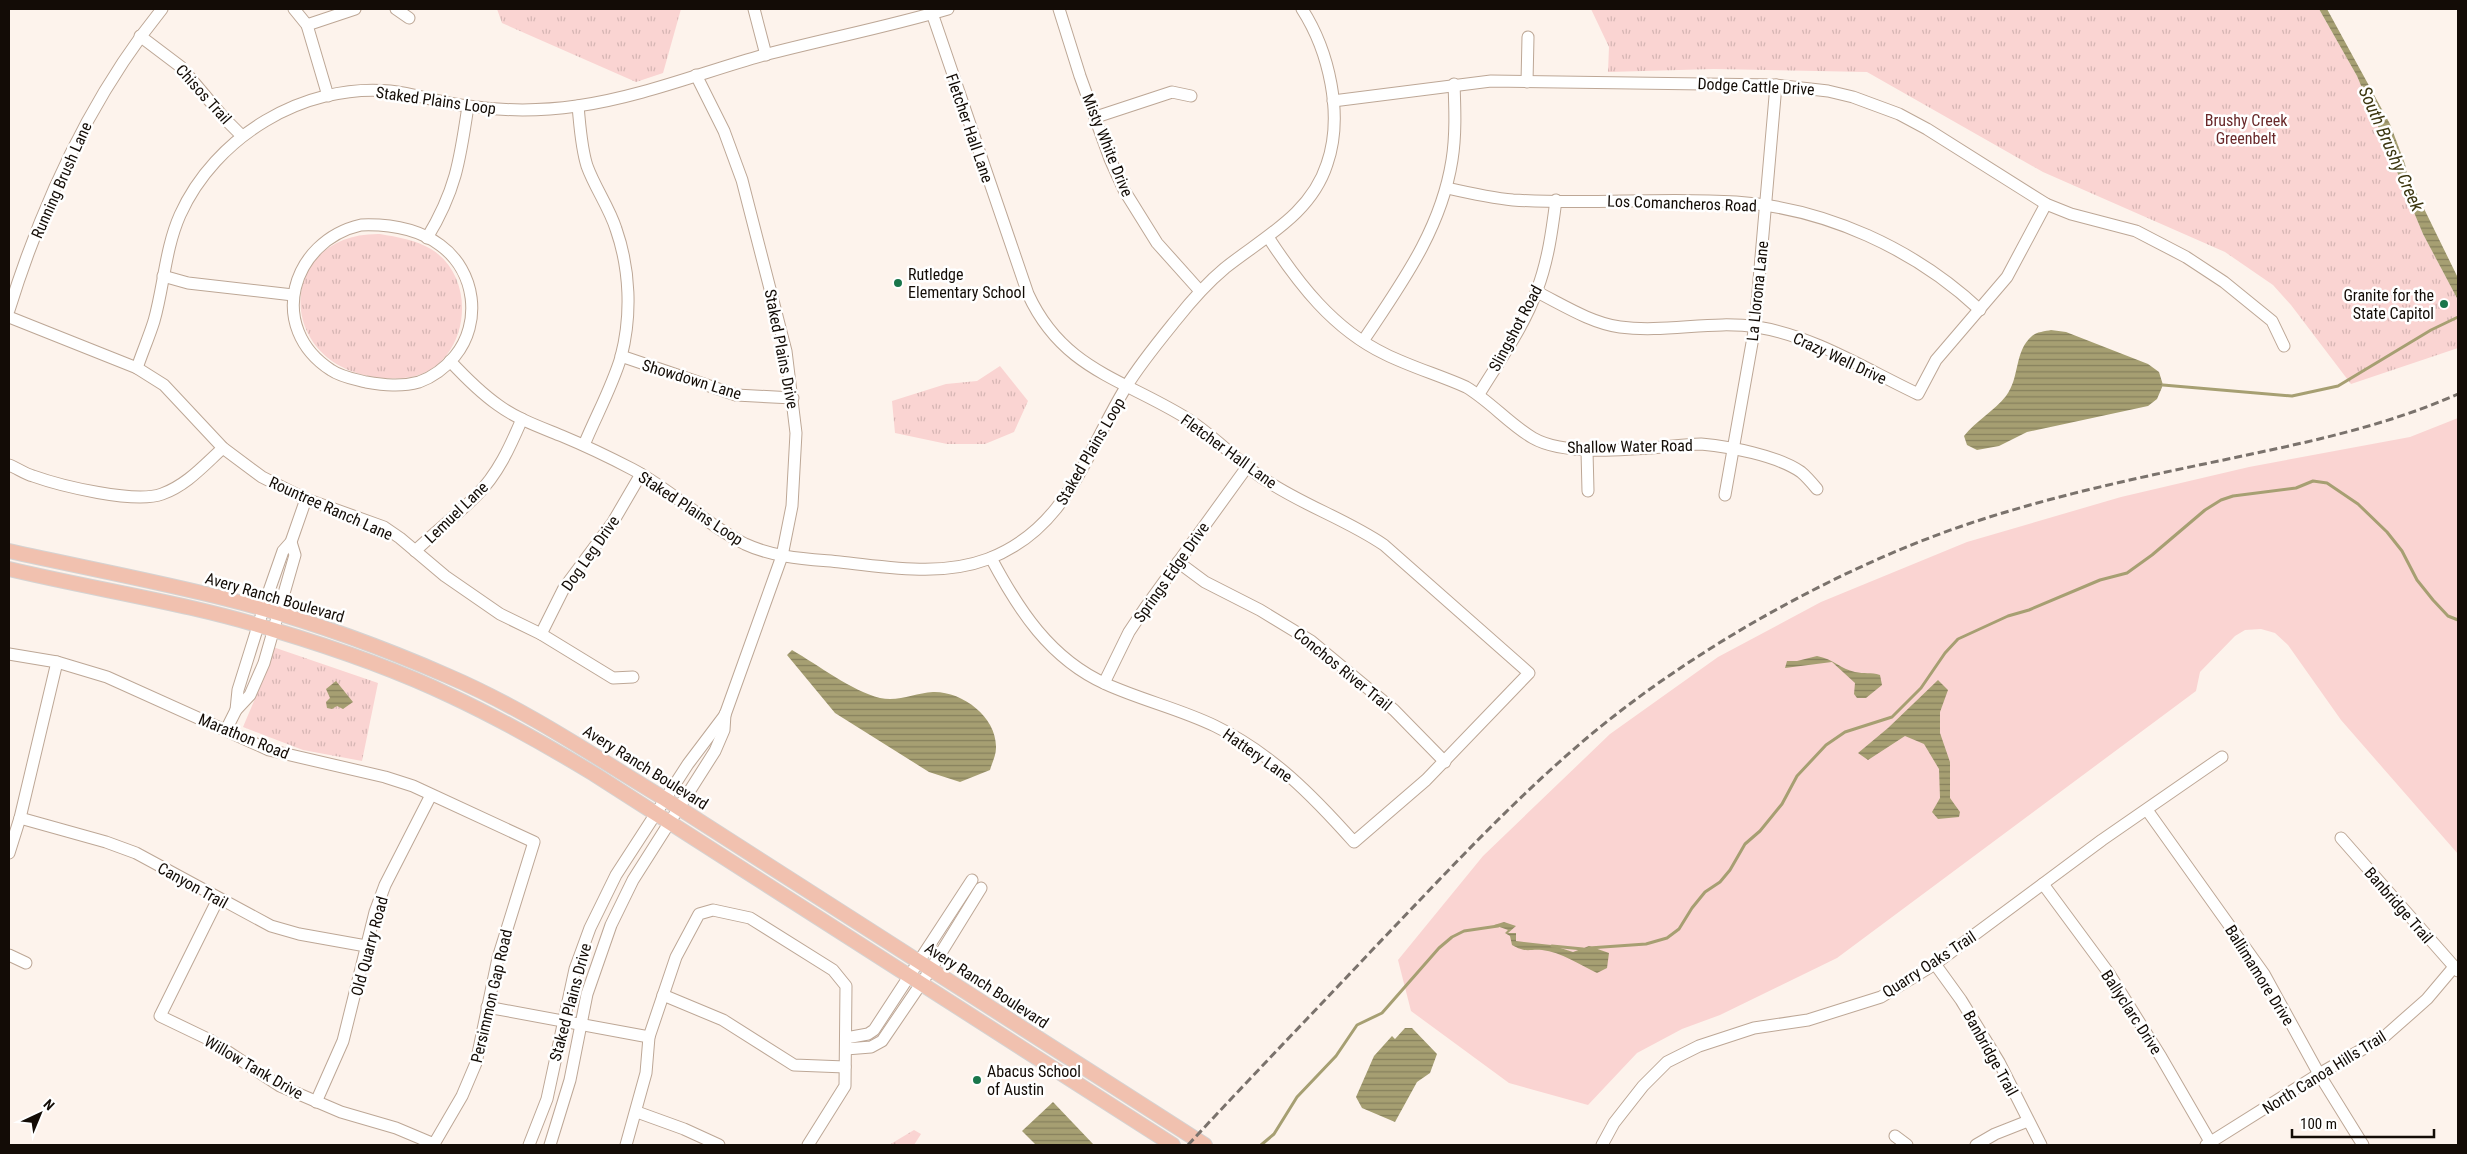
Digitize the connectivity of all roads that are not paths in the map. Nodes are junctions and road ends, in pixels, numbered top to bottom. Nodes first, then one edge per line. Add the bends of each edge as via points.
1 (162, 9) edge
2 (294, 9) edge
3 (355, 9) edge
4 (396, 9) edge
5 (754, 9) edge
6 (948, 9) edge
7 (1059, 9) edge
8 (1302, 9) edge
9 (932, 13) junction
10 (409, 18) dead end
11 (307, 25) junction
12 (140, 36) junction
13 (1528, 37) dead end
14 (766, 55) junction
15 (696, 75) junction
16 (1527, 82) junction
17 (1454, 84) junction
18 (1776, 85) junction
19 (328, 96) junction
20 (1191, 96) dead end
21 (1333, 101) junction
22 (468, 106) junction
23 (578, 106) junction
24 (1096, 117) junction
25 (242, 136) junction
26 (1447, 188) junction
27 (1556, 200) junction
28 (2046, 204) junction
29 (1765, 206) junction
30 (1268, 237) junction
31 (428, 238) junction
32 (163, 276) junction
33 (1200, 291) junction
34 (1537, 292) junction
35 (293, 295) junction
36 (9, 310) edge
37 (1980, 310) junction
38 (9, 317) edge
39 (1755, 326) junction
40 (1363, 341) junction
41 (2284, 346) dead end
42 (621, 356) junction
43 (450, 361) junction
44 (137, 368) junction
45 (1126, 386) junction
46 (1478, 394) junction
47 (793, 398) junction
48 (522, 419) junction
49 (584, 445) junction
50 (223, 448) junction
51 (1734, 449) junction
52 (1587, 451) junction
53 (9, 465) edge
54 (1247, 467) junction
55 (641, 474) junction
56 (1817, 489) dead end
57 (1588, 491) dead end
58 (1725, 495) dead end
59 (306, 499) junction
60 (292, 542) junction
61 (9, 551) edge
62 (416, 551) junction
63 (782, 556) junction
64 (991, 558) junction
65 (1178, 562) junction
66 (9, 570) edge
67 (264, 610) junction
68 (278, 614) junction
69 (259, 625) junction
70 (274, 629) junction
71 (541, 634) junction
72 (9, 654) edge
73 (57, 662) junction
74 (1529, 673) joint
75 (633, 677) dead end
76 (1104, 683) junction
77 (236, 710) junction
78 (725, 715) junction
79 (226, 730) junction
80 (2222, 757) dead end
81 (1445, 762) junction
82 (431, 795) junction
83 (665, 799) junction
84 (679, 808) junction
85 (2148, 810) junction
86 (657, 813) junction
87 (20, 818) junction
88 (669, 821) junction
89 (2341, 838) dead end
90 (534, 842) joint
91 (9, 853) edge
92 (972, 880) dead end
93 (2043, 884) junction
94 (981, 888) dead end
95 (218, 899) junction
96 (366, 946) junction
97 (9, 955) edge
98 (917, 961) junction
99 (26, 963) dead end
100 (1934, 964) junction
101 (930, 969) junction
102 (2456, 969) edge
103 (908, 976) junction
104 (920, 984) junction
105 (663, 995) junction
106 (488, 1007) junction
107 (564, 1021) junction
108 (581, 1025) junction
109 (649, 1036) junction
110 (846, 1044) junction
111 (845, 1067) junction
112 (2320, 1074) junction
113 (316, 1102) junction
114 (637, 1112) junction
115 (2028, 1120) junction
116 (1895, 1136) dead end
117 (434, 1144) joint
118 (2209, 1144) edge
119 (529, 1145) edge
120 (550, 1145) edge
121 (626, 1145) edge
122 (719, 1145) edge
123 (808, 1145) edge
124 (1173, 1145) edge
125 (1205, 1145) edge
126 (1602, 1145) edge
127 (1907, 1145) edge
128 (1976, 1145) edge
129 (2041, 1145) edge
130 (2363, 1145) edge

1 - 12 street, Running Brush Lane
2 - 11 street
3 - 11 street
4 - 10 street
5 - 14 street
6 - 9 street, Staked Plains Loop
7 - 24 street, Misty White Drive
8 - 21 street, Staked Plains Loop via 1320,48
9 - 14 street, Staked Plains Loop
9 - 45 street, Fletcher Hall Lane via 1028,294 1039,317 1067,349
11 - 19 street
12 - 25 street, Chisos Trail via 181,67
12 - 36 street, Running Brush Lane via 104,90 70,151 21,270
13 - 16 street
14 - 15 street, Staked Plains Loop
15 - 23 street, Staked Plains Loop
15 - 47 street, Staked Plains Drive via 724,131 746,194 786,352
16 - 17 street, Dodge Cattle Drive
16 - 18 street, Dodge Cattle Drive
17 - 21 street, Dodge Cattle Drive
17 - 26 street via 1455,132
18 - 28 street, Dodge Cattle Drive via 1828,91 1899,114
18 - 29 street, La Llorona Lane
19 - 22 street, Staked Plains Loop via 391,91
19 - 25 street, Staked Plains Loop via 284,111
20 - 24 street via 1172,92
21 - 30 street, Staked Plains Loop via 1332,144 1322,178 1302,208
22 - 23 street, Staked Plains Loop via 529,109
22 - 31 street via 457,175
23 - 42 street via 586,161 616,226 626,266 627,312
24 - 33 street, Misty White Drive via 1110,159 1137,213 1157,243
25 - 32 street, Staked Plains Loop via 207,171 193,192 172,238
26 - 27 street, Los Comancheros Road via 1513,200
26 - 40 street via 1421,252
27 - 29 street, Los Comancheros Road via 1684,200
27 - 34 street, Slingshot Road via 1551,244
28 - 37 street, Crazy Well Drive via 2007,277
28 - 41 street, Dodge Cattle Drive via 2136,231 2186,256 2272,321
29 - 37 street, Los Comancheros Road via 1827,220 1860,232 1915,260 1944,279
29 - 39 street, La Llorona Lane
30 - 33 street, Staked Plains Loop
30 - 40 street, Shallow Water Road via 1306,292
31 - 35 street via 375,225 361,225 337,232 308,259
31 - 43 street via 456,261 472,299 469,330
32 - 35 street via 188,283
32 - 44 street, Staked Plains Loop via 154,323
33 - 45 street, Staked Plains Loop
34 - 39 street, Crazy Well Drive via 1601,323 1620,327
34 - 46 street, Slingshot Road
35 - 43 street via 295,320 304,342 317,359 342,376 406,385 430,377
37 - 39 street, Crazy Well Drive via 1936,360 1918,394 1794,336
38 - 44 street, Rountree Ranch Lane
39 - 51 street, La Llorona Lane
40 - 46 street, Shallow Water Road via 1389,356
42 - 47 street, Showdown Lane via 736,395
42 - 49 street
43 - 48 street, Staked Plains Loop via 497,405
44 - 50 street, Rountree Ranch Lane via 178,397
45 - 54 street, Fletcher Hall Lane via 1203,429
45 - 64 street, Staked Plains Loop via 1059,507 1036,530
46 - 52 street, Shallow Water Road via 1535,440 1556,448
47 - 63 street, Staked Plains Drive via 794,489
48 - 49 street, Staked Plains Loop
48 - 62 street, Lemuel Lane via 488,482
49 - 55 street, Staked Plains Loop
50 - 53 street via 176,488 141,497 32,476
50 - 59 street, Rountree Ranch Lane via 262,477
51 - 52 street, Shallow Water Road via 1701,444
51 - 56 street, Shallow Water Road via 1789,466 1802,473
51 - 58 street, La Llorona Lane
52 - 57 street
54 - 65 street, Springs Edge Drive
54 - 74 street, Fletcher Hall Lane via 1278,487 1360,528 1384,545
55 - 63 street, Staked Plains Loop via 737,539
55 - 71 street, Dog Leg Drive via 613,522 564,588
59 - 60 street
59 - 62 street, Rountree Ranch Lane via 384,528
60 - 67 street via 283,551
60 - 68 street via 295,555
61 - 67 main road, Avery Ranch Boulevard
62 - 71 street, Rountree Ranch Lane via 445,576 500,614
63 - 64 street, Staked Plains Loop via 928,569 957,567
63 - 78 street, Staked Plains Drive
64 - 76 street, Hattery Lane via 1035,629 1069,662
65 - 76 street, Springs Edge Drive via 1129,632
65 - 81 street, Conchos River Trail via 1205,582 1311,641 1394,710
66 - 69 main road, Avery Ranch Boulevard
67 - 68 main road, Avery Ranch Boulevard
67 - 69 street
68 - 70 street
68 - 83 main road, Avery Ranch Boulevard via 349,636 449,676 562,735
69 - 70 main road, Avery Ranch Boulevard
69 - 77 street via 238,690
70 - 77 street via 250,695
70 - 86 main road, Avery Ranch Boulevard via 386,668 451,696 541,742
71 - 75 street, Rountree Ranch Lane via 613,678
72 - 73 street, Marathon Road
73 - 79 street, Marathon Road via 107,677
73 - 87 street
74 - 81 street, Hattery Lane
76 - 81 street, Hattery Lane via 1190,715 1250,747 1292,778 1354,842
77 - 79 street
78 - 83 street, Staked Plains Drive
78 - 84 street, Staked Plains Drive via 724,730 714,751
79 - 82 street, Marathon Road via 269,750 384,777
80 - 85 street, Quarry Oaks Trail
82 - 90 street, Marathon Road
82 - 96 street, Old Quarry Road via 385,885
83 - 84 main road, Avery Ranch Boulevard
83 - 86 street, Staked Plains Drive
84 - 88 street, Staked Plains Drive
84 - 98 main road, Avery Ranch Boulevard
85 - 93 street, Quarry Oaks Trail
85 - 112 street, Ballimamore Drive via 2264,974
86 - 88 main road, Avery Ranch Boulevard
86 - 107 street, Staked Plains Drive via 616,875 590,928 575,969
87 - 91 street
87 - 95 street, Canyon Trail via 136,853
88 - 103 main road, Avery Ranch Boulevard
88 - 108 street, Staked Plains Drive via 633,880 611,926 590,985
89 - 102 street, Banbridge Trail
90 - 106 street, Persimmon Gap Road via 498,958
92 - 98 street
93 - 100 street, Quarry Oaks Trail
93 - 118 street, Ballyclarc Drive via 2108,972 2161,1057
94 - 101 street
95 - 96 street, Canyon Trail via 272,926
95 - 113 street, Willow Tank Drive via 160,1016 210,1040 280,1086
96 - 113 street, Old Quarry Road via 344,1041
97 - 99 street
98 - 101 main road, Avery Ranch Boulevard
98 - 103 street
100 - 115 street, Banbridge Trail via 1962,1000 1999,1062
100 - 126 street, Quarry Oaks Trail via 1881,997 1808,1020 1754,1028 1699,1046 1667,1062 1614,1123
101 - 104 street
101 - 125 main road, Avery Ranch Boulevard
102 - 112 street, North Canoa Hills Trail via 2384,1037
103 - 104 main road, Avery Ranch Boulevard
103 - 110 street via 874,1030
104 - 110 street via 882,1041 871,1047
104 - 124 main road, Avery Ranch Boulevard
105 - 109 street
105 - 110 street via 676,957 700,914 713,910 741,914 841,977 848,995
105 - 111 street via 723,1020 794,1065
106 - 107 street
106 - 117 street, Persimmon Gap Road via 474,1070
107 - 108 street
107 - 119 street, Staked Plains Drive via 546,1099
108 - 109 street
108 - 120 street, Staked Plains Drive via 570,1080
109 - 114 street via 646,1073
110 - 111 street
111 - 123 street via 843,1092
112 - 118 street, North Canoa Hills Trail
112 - 130 street, Ballimamore Drive
113 - 117 street, Willow Tank Drive
114 - 121 street
114 - 122 street via 684,1128
115 - 128 street
115 - 129 street, Banbridge Trail
116 - 127 street

